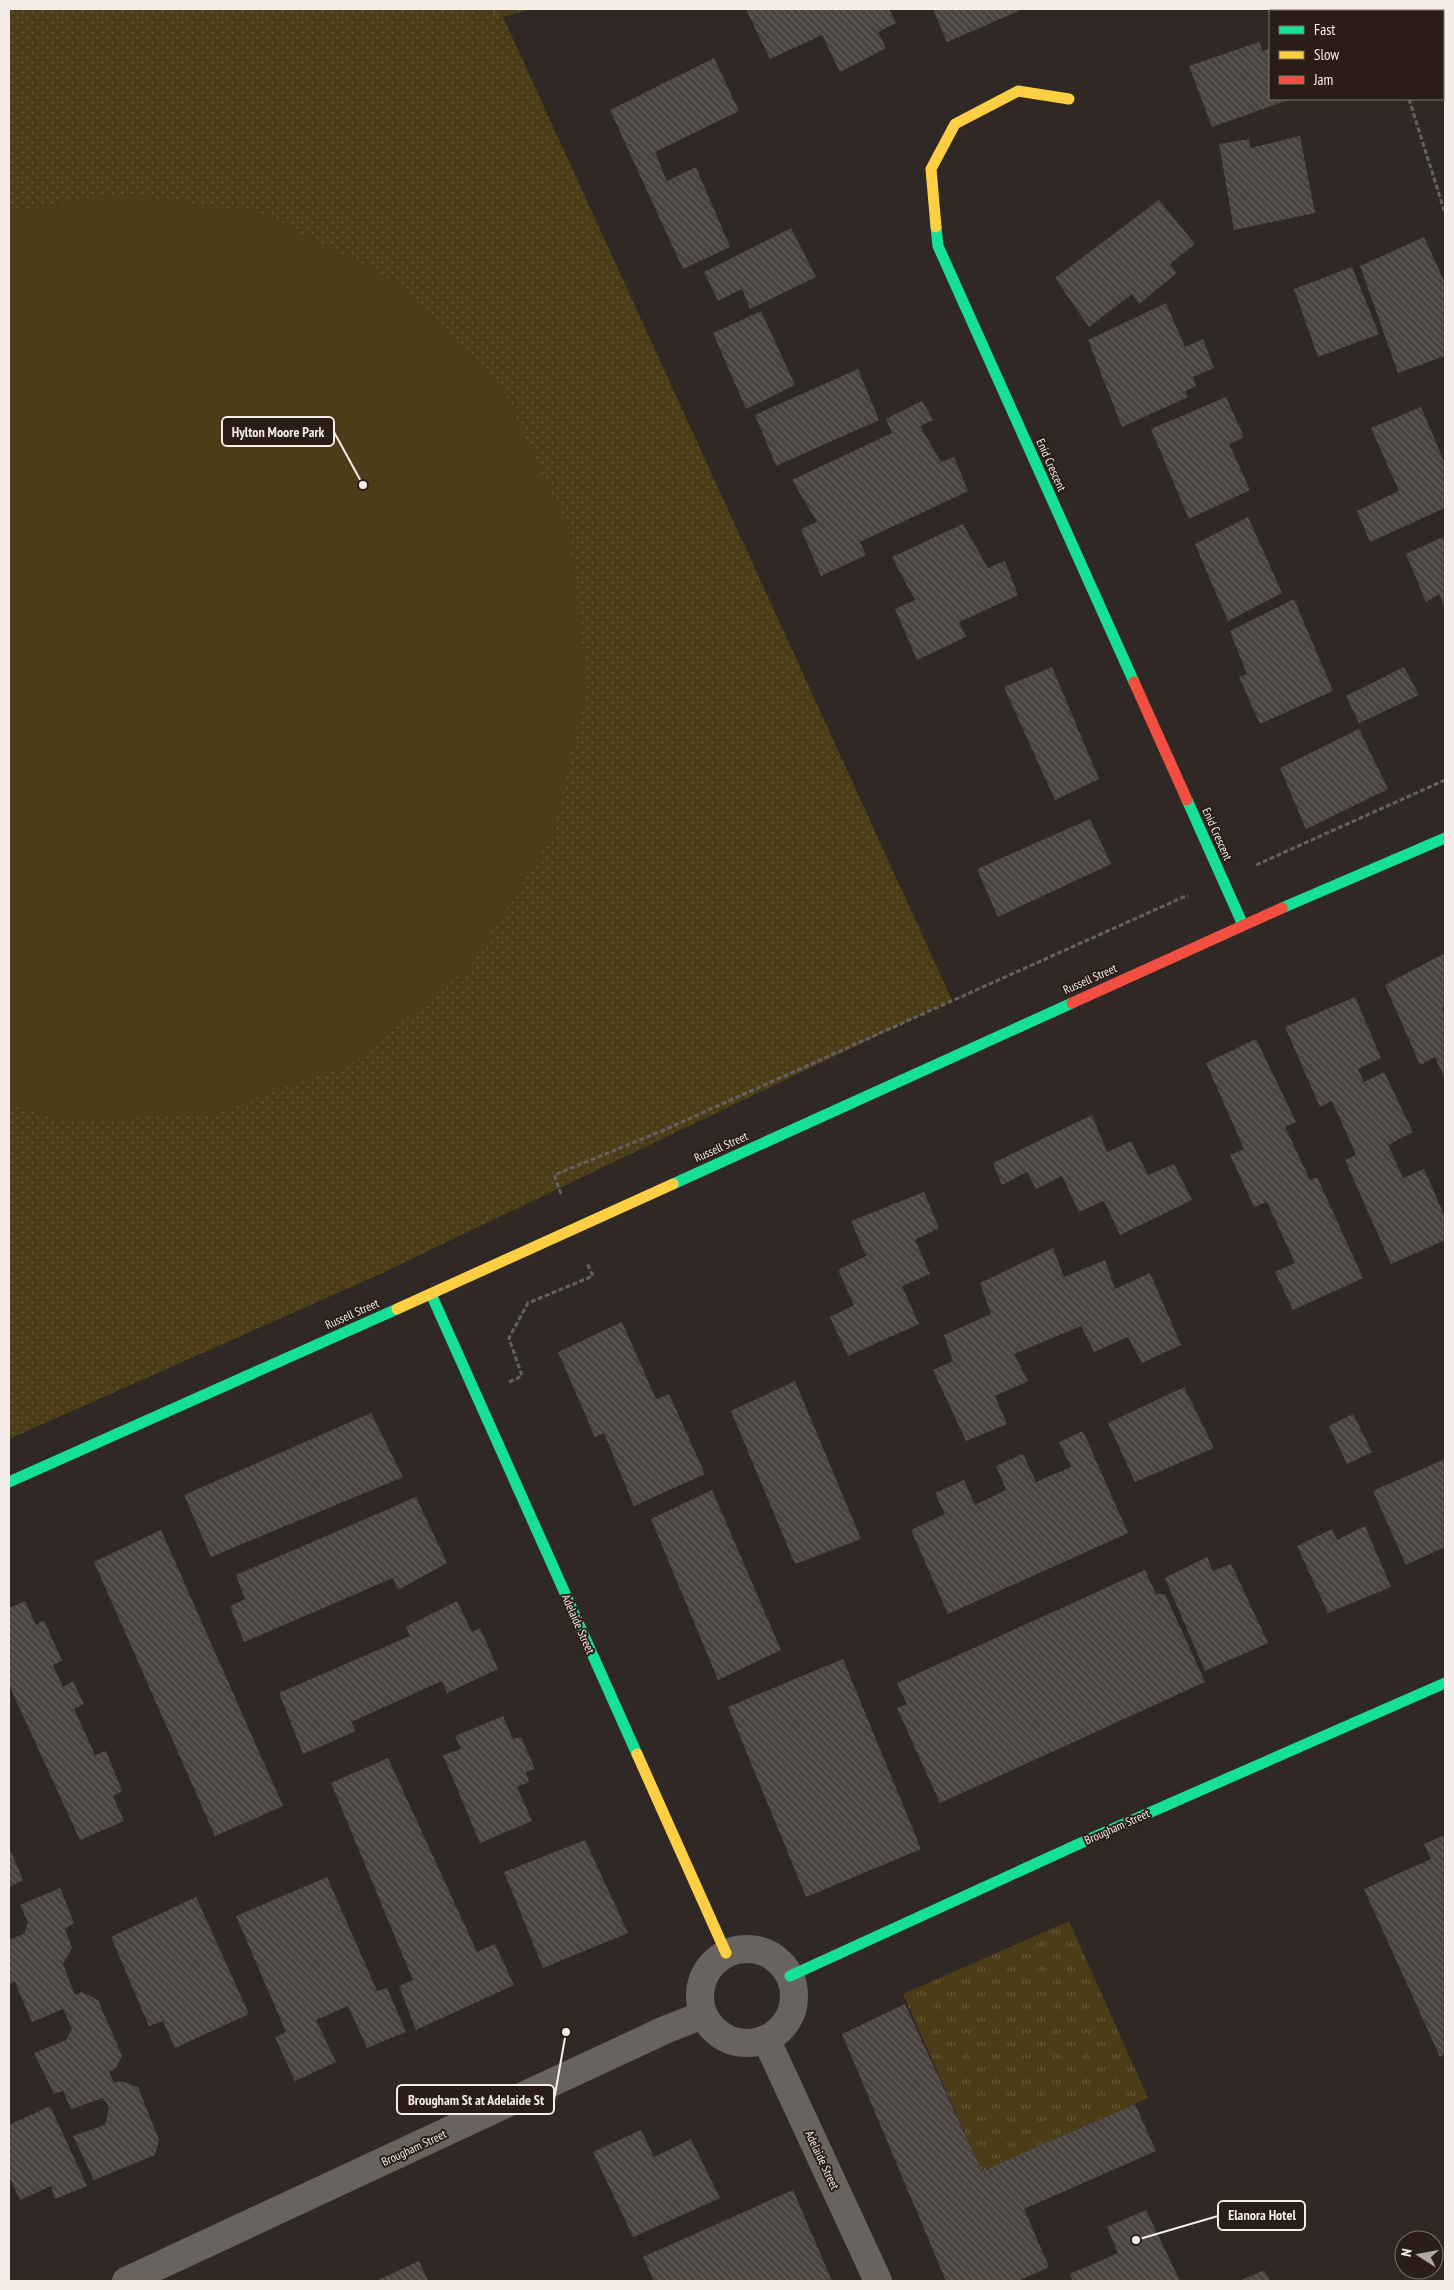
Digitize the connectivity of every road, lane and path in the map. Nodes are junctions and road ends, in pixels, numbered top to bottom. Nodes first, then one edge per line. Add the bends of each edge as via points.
1 (1070, 99) dead end
2 (1409, 100) edge
3 (1445, 213) edge
4 (1445, 780) edge
5 (1445, 838) edge
6 (1258, 864) dead end
7 (1186, 896) dead end
8 (1243, 925) junction
9 (554, 1175) dead end
10 (593, 1276) dead end
11 (431, 1294) junction
12 (522, 1376) dead end
13 (9, 1482) edge
14 (1445, 1683) edge
15 (726, 1954) junction
16 (790, 1976) junction
17 (703, 2015) junction
18 (766, 2039) junction
19 (126, 2281) edge
20 (878, 2281) edge

1 - 8 main road, Enid Crescent via 1018,90 955,124 931,169 938,246
2 - 3 path
4 - 6 path
5 - 8 main road, Russell Street
7 - 9 path via 664,1130
8 - 11 main road, Russell Street
10 - 12 path via 528,1303 508,1338
11 - 13 main road, Russell Street
11 - 15 main road, Adelaide Street
14 - 16 main road, Brougham Street via 1094,1837
15 - 16 street via 740,1949 755,1949 769,1954
15 - 17 street via 705,1973 700,1986
16 - 18 street via 793,1998 788,2019 779,2031
17 - 18 street via 722,2037 752,2043
17 - 19 street, Brougham Street
18 - 20 street, Adelaide Street

